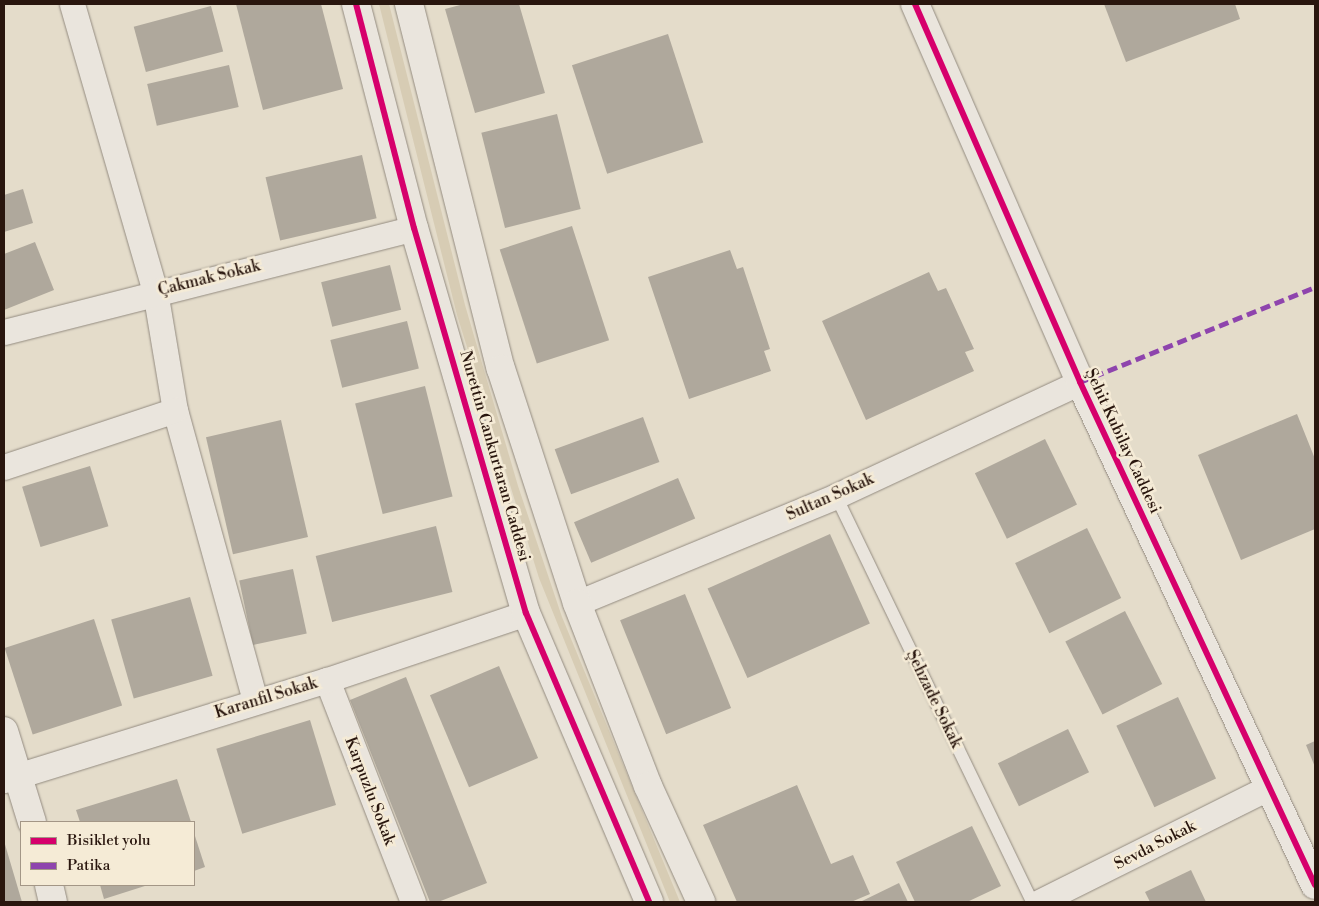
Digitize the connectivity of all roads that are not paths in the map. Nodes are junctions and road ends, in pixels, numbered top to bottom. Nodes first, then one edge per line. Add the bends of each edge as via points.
1 (72, 4) edge
2 (356, 4) edge
3 (409, 4) edge
4 (915, 4) edge
5 (414, 228) junction
6 (155, 292) junction
7 (4, 332) edge
8 (1080, 382) junction
9 (175, 410) junction
10 (4, 467) edge
11 (836, 496) junction
12 (577, 603) junction
13 (526, 613) junction
14 (326, 680) junction
15 (255, 701) junction
16 (4, 732) edge
17 (12, 778) edge
18 (1270, 787) junction
19 (32, 821) edge
20 (1315, 885) edge
21 (49, 886) edge
22 (53, 902) edge
23 (413, 902) edge
24 (649, 902) edge
25 (701, 902) edge
26 (1032, 902) edge
27 (1040, 902) edge

1 - 6 street
2 - 5 street, Nurettin Cankurtaran Caddesi
3 - 12 street, Nurettin Cankurtaran Caddesi via 498,359
4 - 8 street, Şehit Kubilay Caddesi
5 - 6 street, Çakmak Sokak
5 - 13 street, Nurettin Cankurtaran Caddesi
6 - 7 street, Çakmak Sokak
6 - 9 street
8 - 11 street, Sultan Sokak
8 - 18 street, Şehit Kubilay Caddesi
9 - 10 street
9 - 15 street
11 - 12 street, Sultan Sokak
11 - 26 lane, Şehzade Sokak
12 - 25 street, Nurettin Cankurtaran Caddesi via 644,777
13 - 14 street, Karanfil Sokak
13 - 24 street, Nurettin Cankurtaran Caddesi
14 - 15 street, Karanfil Sokak
14 - 23 street, Karpuzlu Sokak
15 - 17 street, Karanfil Sokak
16 - 17 street
17 - 19 street
18 - 20 street, Şehit Kubilay Caddesi
18 - 27 street, Sevda Sokak
21 - 22 street

